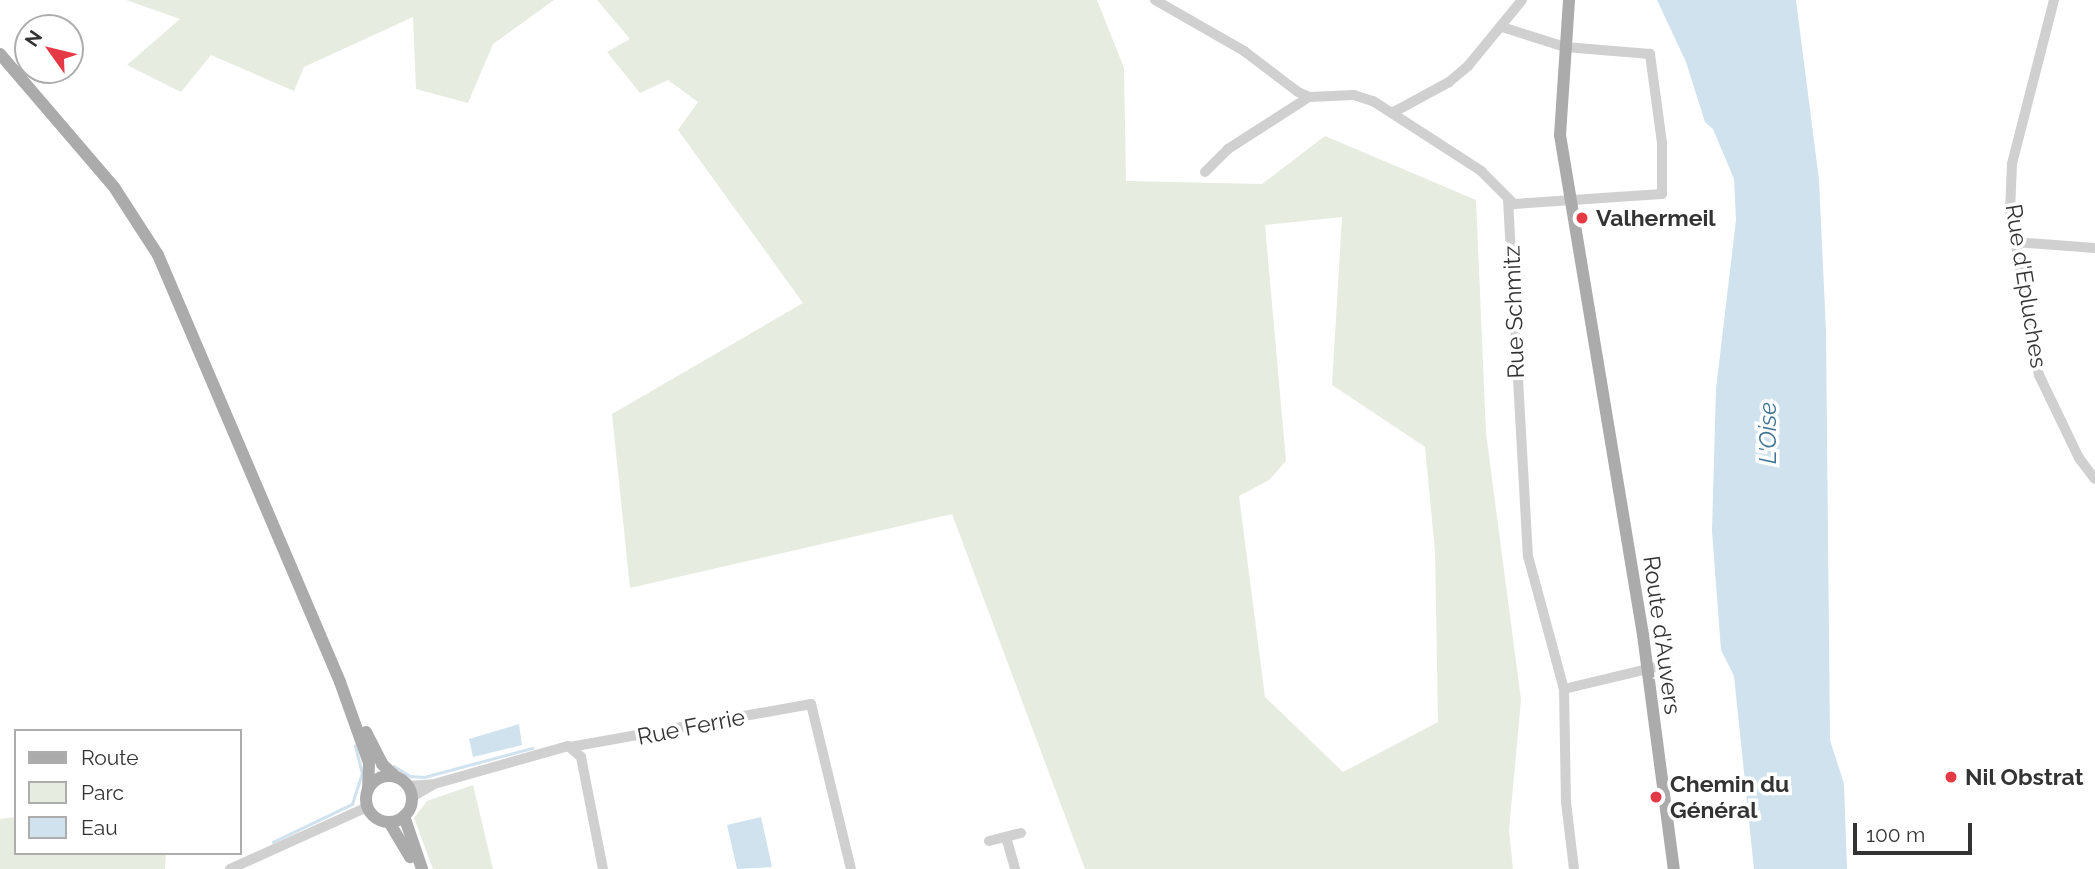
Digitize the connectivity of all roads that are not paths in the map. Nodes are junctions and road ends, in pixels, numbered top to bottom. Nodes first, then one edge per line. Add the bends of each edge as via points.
1 (1155, 0) edge
2 (1522, 0) edge
3 (1569, 0) edge
4 (2054, 0) edge
5 (1502, 27) junction
6 (1565, 47) junction
7 (0, 54) edge
8 (1309, 97) junction
9 (1392, 113) junction
10 (1205, 172) dead end
11 (1508, 200) junction
12 (1569, 200) junction
13 (2014, 242) junction
14 (2095, 248) edge
15 (2095, 479) edge
16 (1669, 664) dead end
17 (1648, 669) junction
18 (340, 682) junction
19 (1564, 689) junction
20 (570, 747) junction
21 (396, 777) junction
22 (368, 789) junction
23 (410, 791) junction
24 (367, 807) junction
25 (404, 816) junction
26 (389, 822) junction
27 (1021, 833) dead end
28 (1006, 837) junction
29 (989, 841) dead end
30 (229, 869) edge
31 (416, 869) edge
32 (422, 869) edge
33 (603, 869) edge
34 (851, 869) edge
35 (1015, 869) edge
36 (1574, 869) edge
37 (1674, 869) edge

1 - 8 street via 1244,51
2 - 5 street
3 - 6 main road, Route d'Auvers
4 - 13 street, Rue d'Epluches via 2012,164
5 - 6 street
5 - 9 street via 1449,82
6 - 12 main road, Route d'Auvers via 1560,135
6 - 12 street via 1653,57 1662,194
7 - 18 main road via 114,187 158,255
8 - 9 street via 1362,96
8 - 10 street via 1228,149
9 - 11 street via 1481,171
11 - 12 street via 1519,204
11 - 19 street, Rue Schmitz via 1530,569
12 - 17 main road, Route d'Auvers
13 - 14 street
13 - 15 street, Rue d'Epluches via 2039,375 2067,436
16 - 17 street
17 - 19 street
17 - 37 main road, Route d'Auvers
18 - 21 main road via 382,764
18 - 22 main road via 369,763
19 - 36 street, Rue Schmitz via 1566,802
20 - 23 street, Rue Ferrie via 557,746 521,762
20 - 33 street via 581,757
20 - 34 street, Rue Ferrie via 811,704
21 - 22 main road via 379,778
21 - 23 main road
22 - 24 main road
23 - 25 main road
24 - 26 main road via 375,818
24 - 30 street
25 - 26 main road
25 - 32 main road
26 - 31 main road
27 - 28 street
28 - 29 street
28 - 35 street

